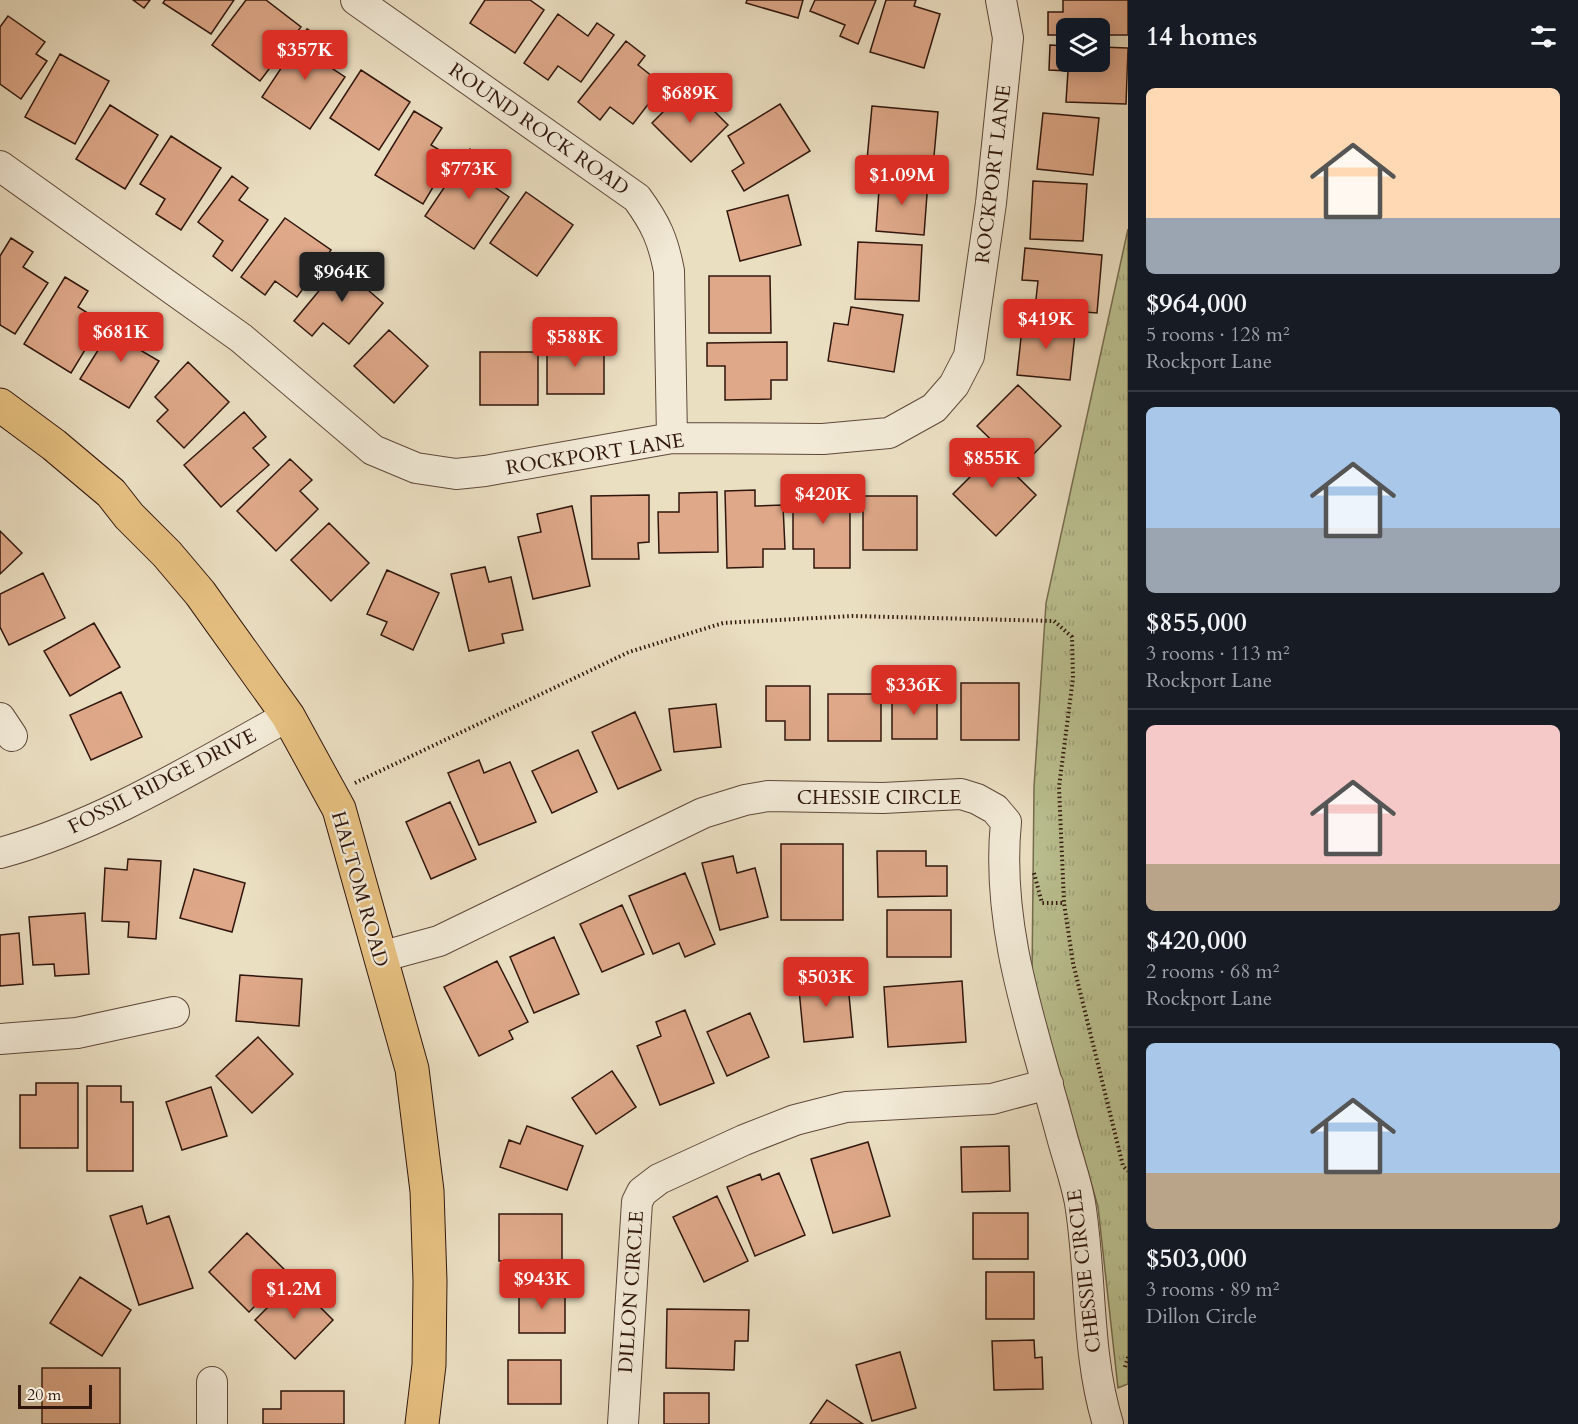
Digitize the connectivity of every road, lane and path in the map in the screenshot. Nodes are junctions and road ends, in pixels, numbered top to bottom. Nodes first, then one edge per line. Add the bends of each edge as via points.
1 (356, 0) edge
2 (1001, 0) edge
3 (0, 166) edge
4 (0, 405) edge
5 (672, 438) junction
6 (288, 716) junction
7 (331, 794) junction
8 (0, 853) edge
9 (380, 957) junction
10 (174, 1012) dead end
11 (0, 1039) edge
12 (1048, 1084) junction
13 (1128, 1171) edge
14 (212, 1382) dead end
15 (212, 1424) edge
16 (422, 1424) edge
17 (623, 1424) edge
18 (1108, 1424) edge

1 - 5 street, ROUND ROCK ROAD via 637,198 654,221 669,271
2 - 5 street, ROCKPORT LANE via 1008,38 992,203 969,356 954,385 934,408 889,433 823,439
3 - 5 street, ROCKPORT LANE via 242,338 373,450 416,468 456,474 485,471
4 - 6 main road, HALTOM ROAD via 111,493 200,592
6 - 7 main road, HALTOM ROAD
6 - 8 street, FOSSIL RIDGE DRIVE via 141,796 58,834
7 - 9 main road, HALTOM ROAD via 339,809
7 - 13 path via 629,652 723,623 852,616 1054,621 1072,637 1073,678 1059,788 1064,903 1073,963 1123,1166
9 - 12 street, CHESSIE CIRCLE via 439,941 703,813 745,800 768,796 883,798 961,794 995,809 1006,822 1003,851 1009,930 1025,1010
9 - 16 main road, HALTOM ROAD via 412,1069 427,1191 429,1365
10 - 11 street via 77,1033
12 - 17 street, DILLON CIRCLE via 992,1099 846,1107 795,1120 659,1179 642,1192 637,1202
12 - 18 street, CHESSIE CIRCLE via 1080,1203 1096,1371
14 - 15 street

